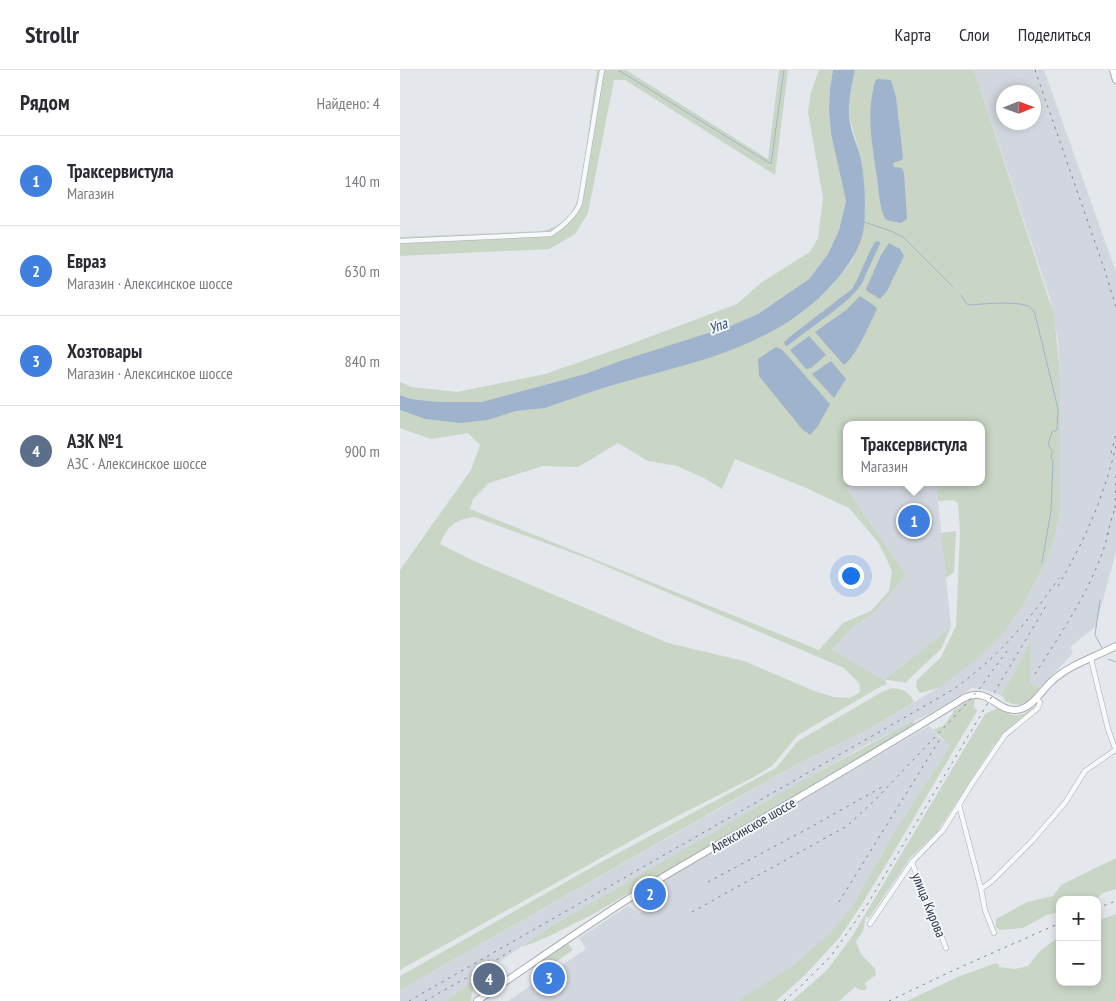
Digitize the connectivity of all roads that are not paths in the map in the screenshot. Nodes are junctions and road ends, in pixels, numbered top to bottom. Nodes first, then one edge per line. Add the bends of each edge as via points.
1 (602, 70) edge
2 (1113, 70) edge
3 (1116, 80) edge
4 (400, 241) edge
5 (1116, 646) edge
6 (1091, 659) junction
7 (1036, 698) junction
8 (1115, 751) edge
9 (960, 805) junction
10 (912, 862) junction
11 (981, 889) junction
12 (870, 924) dead end
13 (994, 933) dead end
14 (946, 948) dead end
15 (477, 1001) edge

1 - 4 street via 580,203 578,210 561,228 551,234
2 - 3 main road
5 - 6 main road
6 - 7 main road via 1058,676
6 - 8 street
7 - 9 street via 1040,702 1038,708 1006,736
7 - 15 main road, Алексинское шоссе via 1017,710 1007,709 980,694 964,698 673,872
8 - 11 street via 1084,771 1059,809 992,882
9 - 10 street via 943,830
9 - 11 street
10 - 12 street
10 - 14 street, улица Кирова
11 - 13 street

